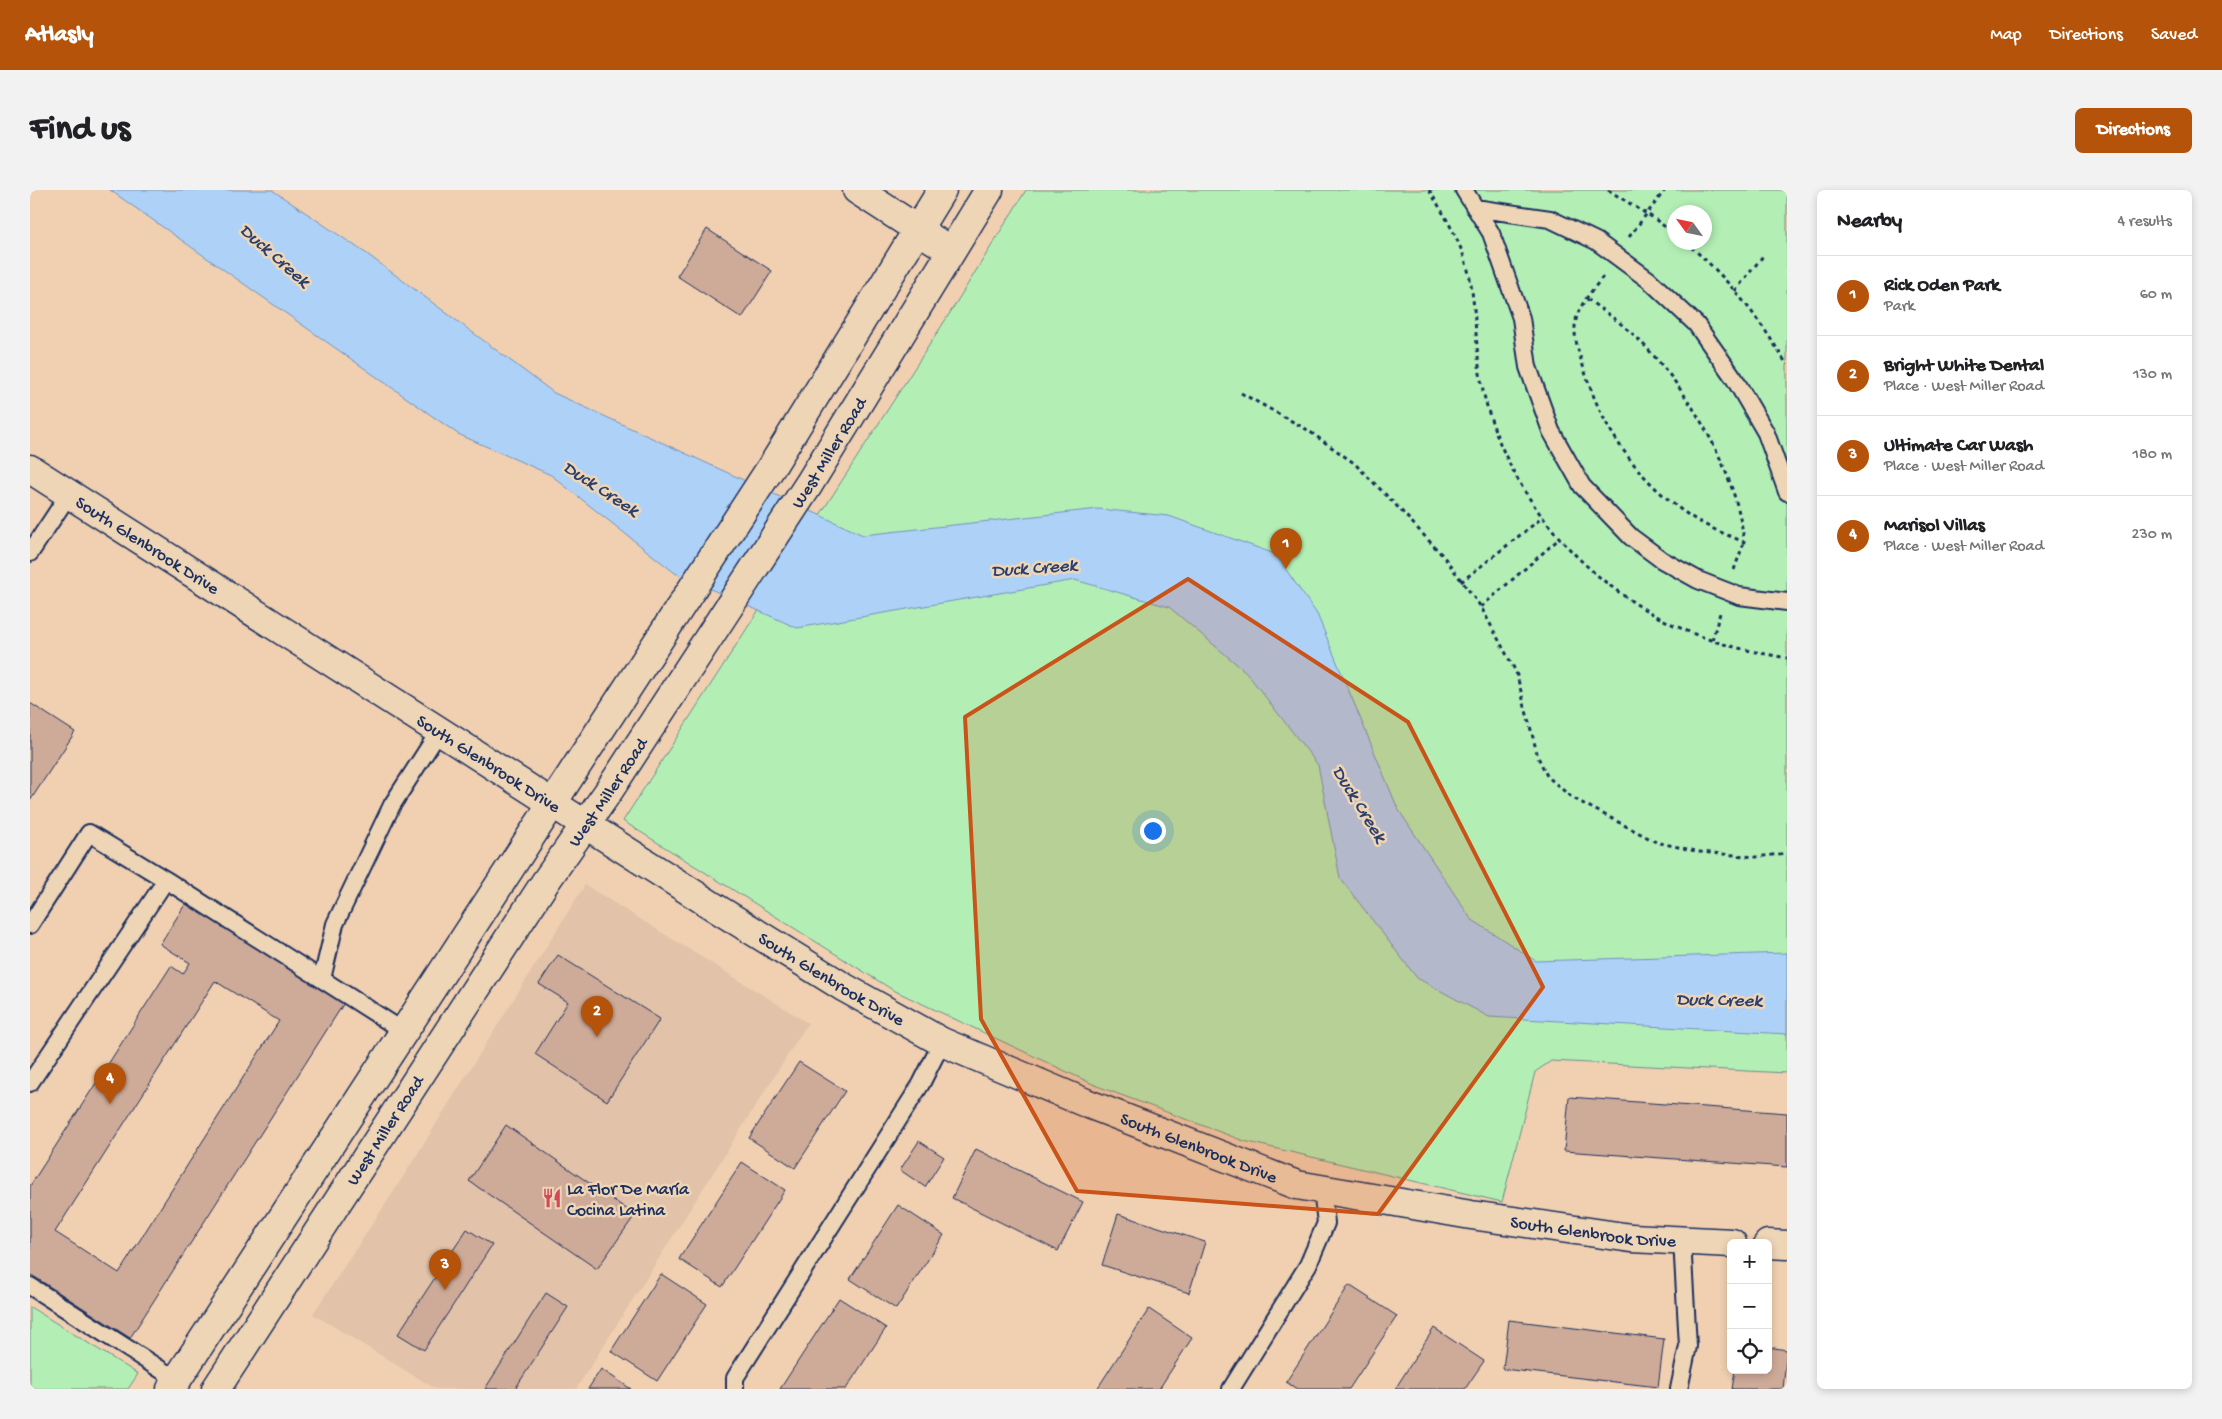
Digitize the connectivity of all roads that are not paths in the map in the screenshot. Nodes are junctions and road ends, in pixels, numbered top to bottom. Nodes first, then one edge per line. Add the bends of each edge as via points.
1 (857, 190) edge
2 (942, 190) edge
3 (989, 190) edge
4 (1464, 190) edge
5 (1475, 208) junction
6 (917, 230) junction
7 (951, 250) junction
8 (30, 470) edge
9 (1787, 492) edge
10 (68, 494) junction
11 (30, 553) edge
12 (1787, 602) edge
13 (440, 730) junction
14 (552, 802) junction
15 (586, 824) junction
16 (166, 880) junction
17 (30, 925) edge
18 (322, 979) junction
19 (404, 1031) junction
20 (942, 1042) junction
21 (30, 1083) edge
22 (1322, 1190) junction
23 (1682, 1240) junction
24 (1727, 1243) edge
25 (1772, 1244) edge
26 (1787, 1245) edge
27 (30, 1286) edge
28 (174, 1385) edge
29 (216, 1389) edge
30 (735, 1389) edge
31 (1230, 1389) edge
32 (1679, 1389) edge

1 - 6 main road
2 - 6 main road
3 - 7 main road, West Miller Road
4 - 5 lane
5 - 9 lane via 1550,219 1596,241 1656,286 1696,324 1734,378 1766,433
5 - 12 lane via 1491,233 1521,318 1528,367 1551,431 1582,486 1631,537 1662,560 1698,580 1739,596
6 - 7 main road
6 - 14 main road via 774,462
7 - 15 main road, West Miller Road via 809,484
8 - 10 main road, South Glenbrook Drive
10 - 11 lane
10 - 13 main road, South Glenbrook Drive
13 - 14 main road, South Glenbrook Drive
13 - 18 lane via 392,805 335,924
14 - 15 main road, South Glenbrook Drive
14 - 19 main road
15 - 20 main road, South Glenbrook Drive via 845,988
15 - 29 main road, West Miller Road
16 - 17 lane via 89,833
16 - 18 lane
16 - 21 lane
18 - 19 lane
19 - 28 main road
20 - 22 main road, South Glenbrook Drive via 1095,1107 1297,1185
20 - 30 lane via 920,1084 735,1378
22 - 23 main road, South Glenbrook Drive via 1631,1238
22 - 31 lane via 1326,1224 1308,1266
23 - 24 main road, South Glenbrook Drive
23 - 32 lane via 1688,1346
25 - 26 main road
27 - 28 lane

